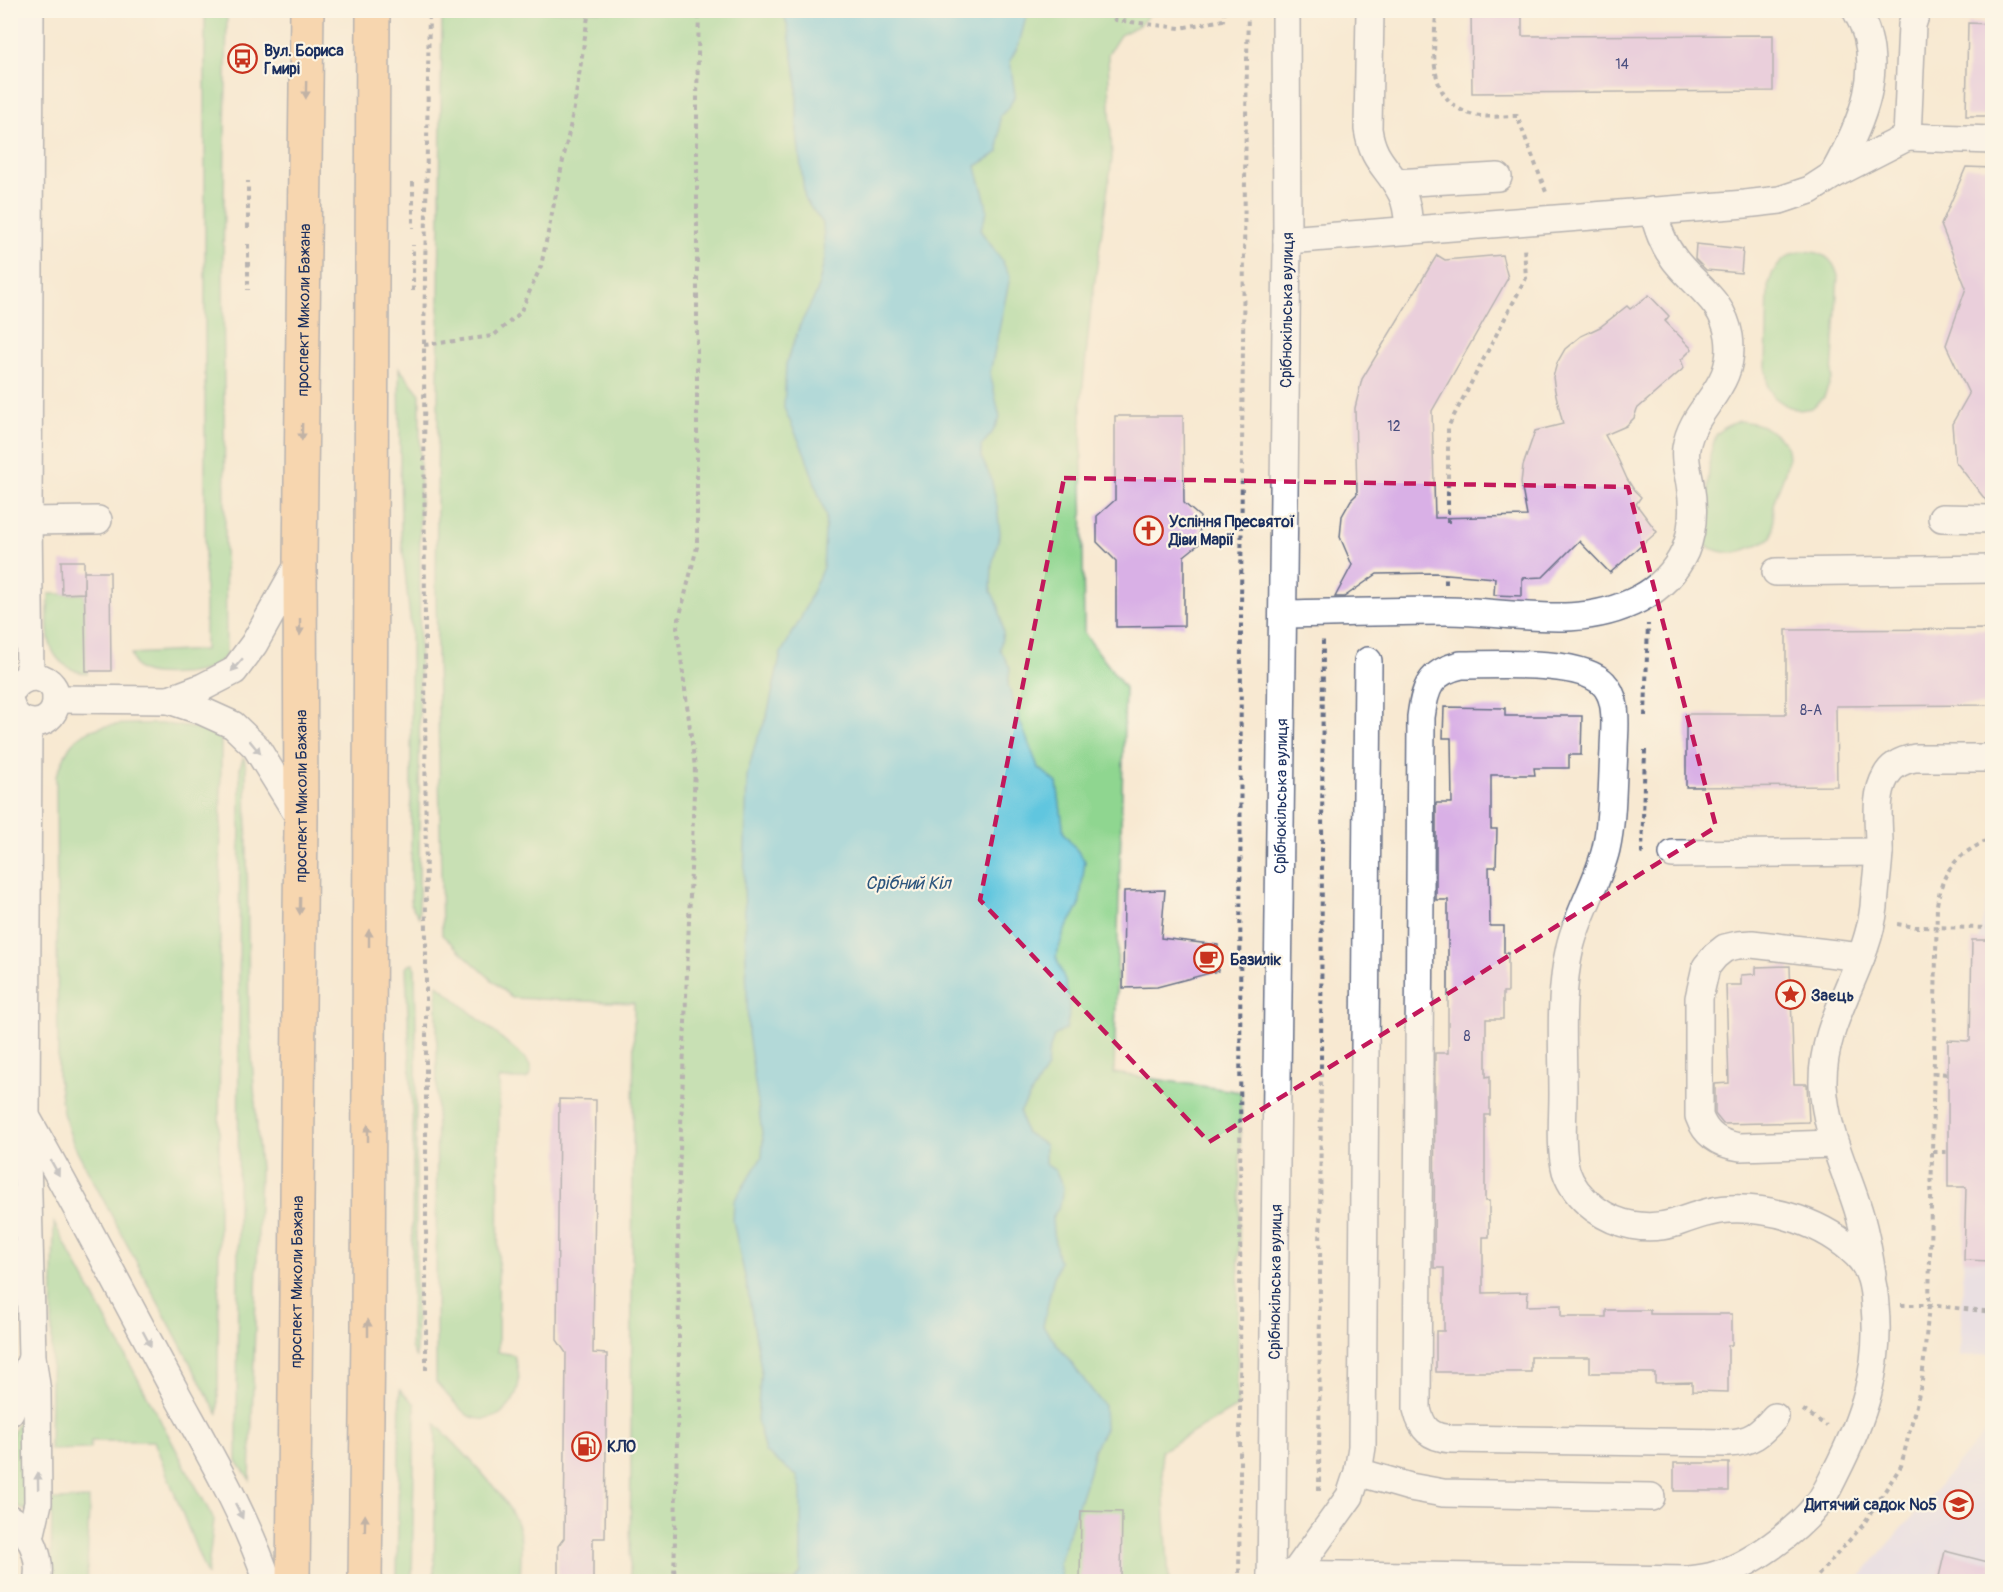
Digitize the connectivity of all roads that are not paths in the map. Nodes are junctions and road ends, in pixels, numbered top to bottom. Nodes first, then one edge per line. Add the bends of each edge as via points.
1 (30, 10) edge
2 (307, 10) edge
3 (373, 10) edge
4 (1286, 10) edge
5 (1370, 10) edge
6 (1856, 10) edge
7 (1913, 15) edge
8 (1907, 137) junction
9 (1992, 140) edge
10 (1833, 175) junction
11 (1498, 177) dead end
12 (1396, 183) junction
13 (1653, 211) junction
14 (1409, 230) junction
15 (1287, 240) junction
16 (1942, 518) dead end
17 (1992, 519) edge
18 (98, 520) dead end
19 (28, 521) junction
20 (300, 562) junction
21 (1992, 569) edge
22 (1776, 572) dead end
23 (1283, 614) junction
24 (1368, 661) dead end
25 (20, 686) edge
26 (56, 699) junction
27 (169, 700) junction
28 (10, 703) edge
29 (28, 723) junction
30 (1992, 758) edge
31 (301, 820) junction
32 (1879, 852) junction
33 (1673, 854) road end
34 (1861, 957) junction
35 (26, 1117) junction
36 (1833, 1144) junction
37 (1873, 1280) junction
38 (33, 1357) junction
39 (10, 1412) edge
40 (1775, 1417) dead end
41 (1358, 1472) junction
42 (1651, 1497) dead end
43 (10, 1519) edge
44 (30, 1538) junction
45 (1279, 1576) edge
46 (37, 1581) edge
47 (268, 1581) edge
48 (292, 1581) edge
49 (365, 1581) edge
50 (1688, 1581) edge

1 - 19 street
2 -> 20 highway, проспект Миколи Бажана
49 -> 3 highway
4 - 15 street, Срібнокільська вулиця
5 - 12 street via 1370,143 1376,158
6 - 10 street via 1871,52 1870,84 1862,118
7 - 8 street
8 - 9 street
8 - 10 street
10 - 13 street via 1810,190 1780,200
11 - 12 street
12 - 14 street via 1408,211
13 - 14 street
13 - 23 street via 1675,260 1716,303 1725,321 1730,354 1721,386 1700,416 1686,448 1693,498 1691,532 1685,551 1664,583 1627,605 1602,614 1576,617 1449,611
14 - 15 street
15 - 23 street, Срібнокільська вулиця
16 - 17 street
18 - 19 street
19 - 25 street
20 -> 27 street via 254,644 234,671
20 -> 31 highway, проспект Миколи Бажана
21 - 22 street
23 - 45 street, Срібнокільська вулиця
24 - 41 street via 1362,1435
25 - 26 street via 42,678 53,688
26 - 27 street
26 - 29 street via 50,716
27 -> 31 street via 233,725 256,747
28 - 29 street via 16,716
29 - 35 street
30 - 32 street via 1915,758 1893,766 1881,787
31 -> 48 highway, проспект Миколи Бажана
32 - 33 street
32 - 34 street via 1872,919
34 - 36 street via 1830,1029 1825,1054 1824,1093
34 - 36 street via 1769,945 1725,948 1706,967 1699,998 1699,1116 1709,1135 1740,1147
35 - 38 street
35 -> 47 street via 228,1486
36 - 37 street via 1866,1235
37 - 40 street via 1861,1259 1845,1243 1820,1228 1789,1217 1760,1210 1727,1209 1643,1227 1619,1222 1578,1195 1566,1172 1563,1138 1564,992 1570,946 1606,848 1613,699 1604,684 1590,673 1568,667 1446,668 1432,679 1421,717 1419,1419 1438,1438 1728,1443 1755,1437
37 - 50 street via 1875,1365 1863,1409 1820,1503 1792,1532 1749,1560 1717,1575
38 - 39 street
44 -> 38 street via 38,1503
41 - 42 street via 1443,1493
41 - 45 street via 1341,1511
43 - 44 street
44 - 46 street via 38,1558
45 - 50 street

